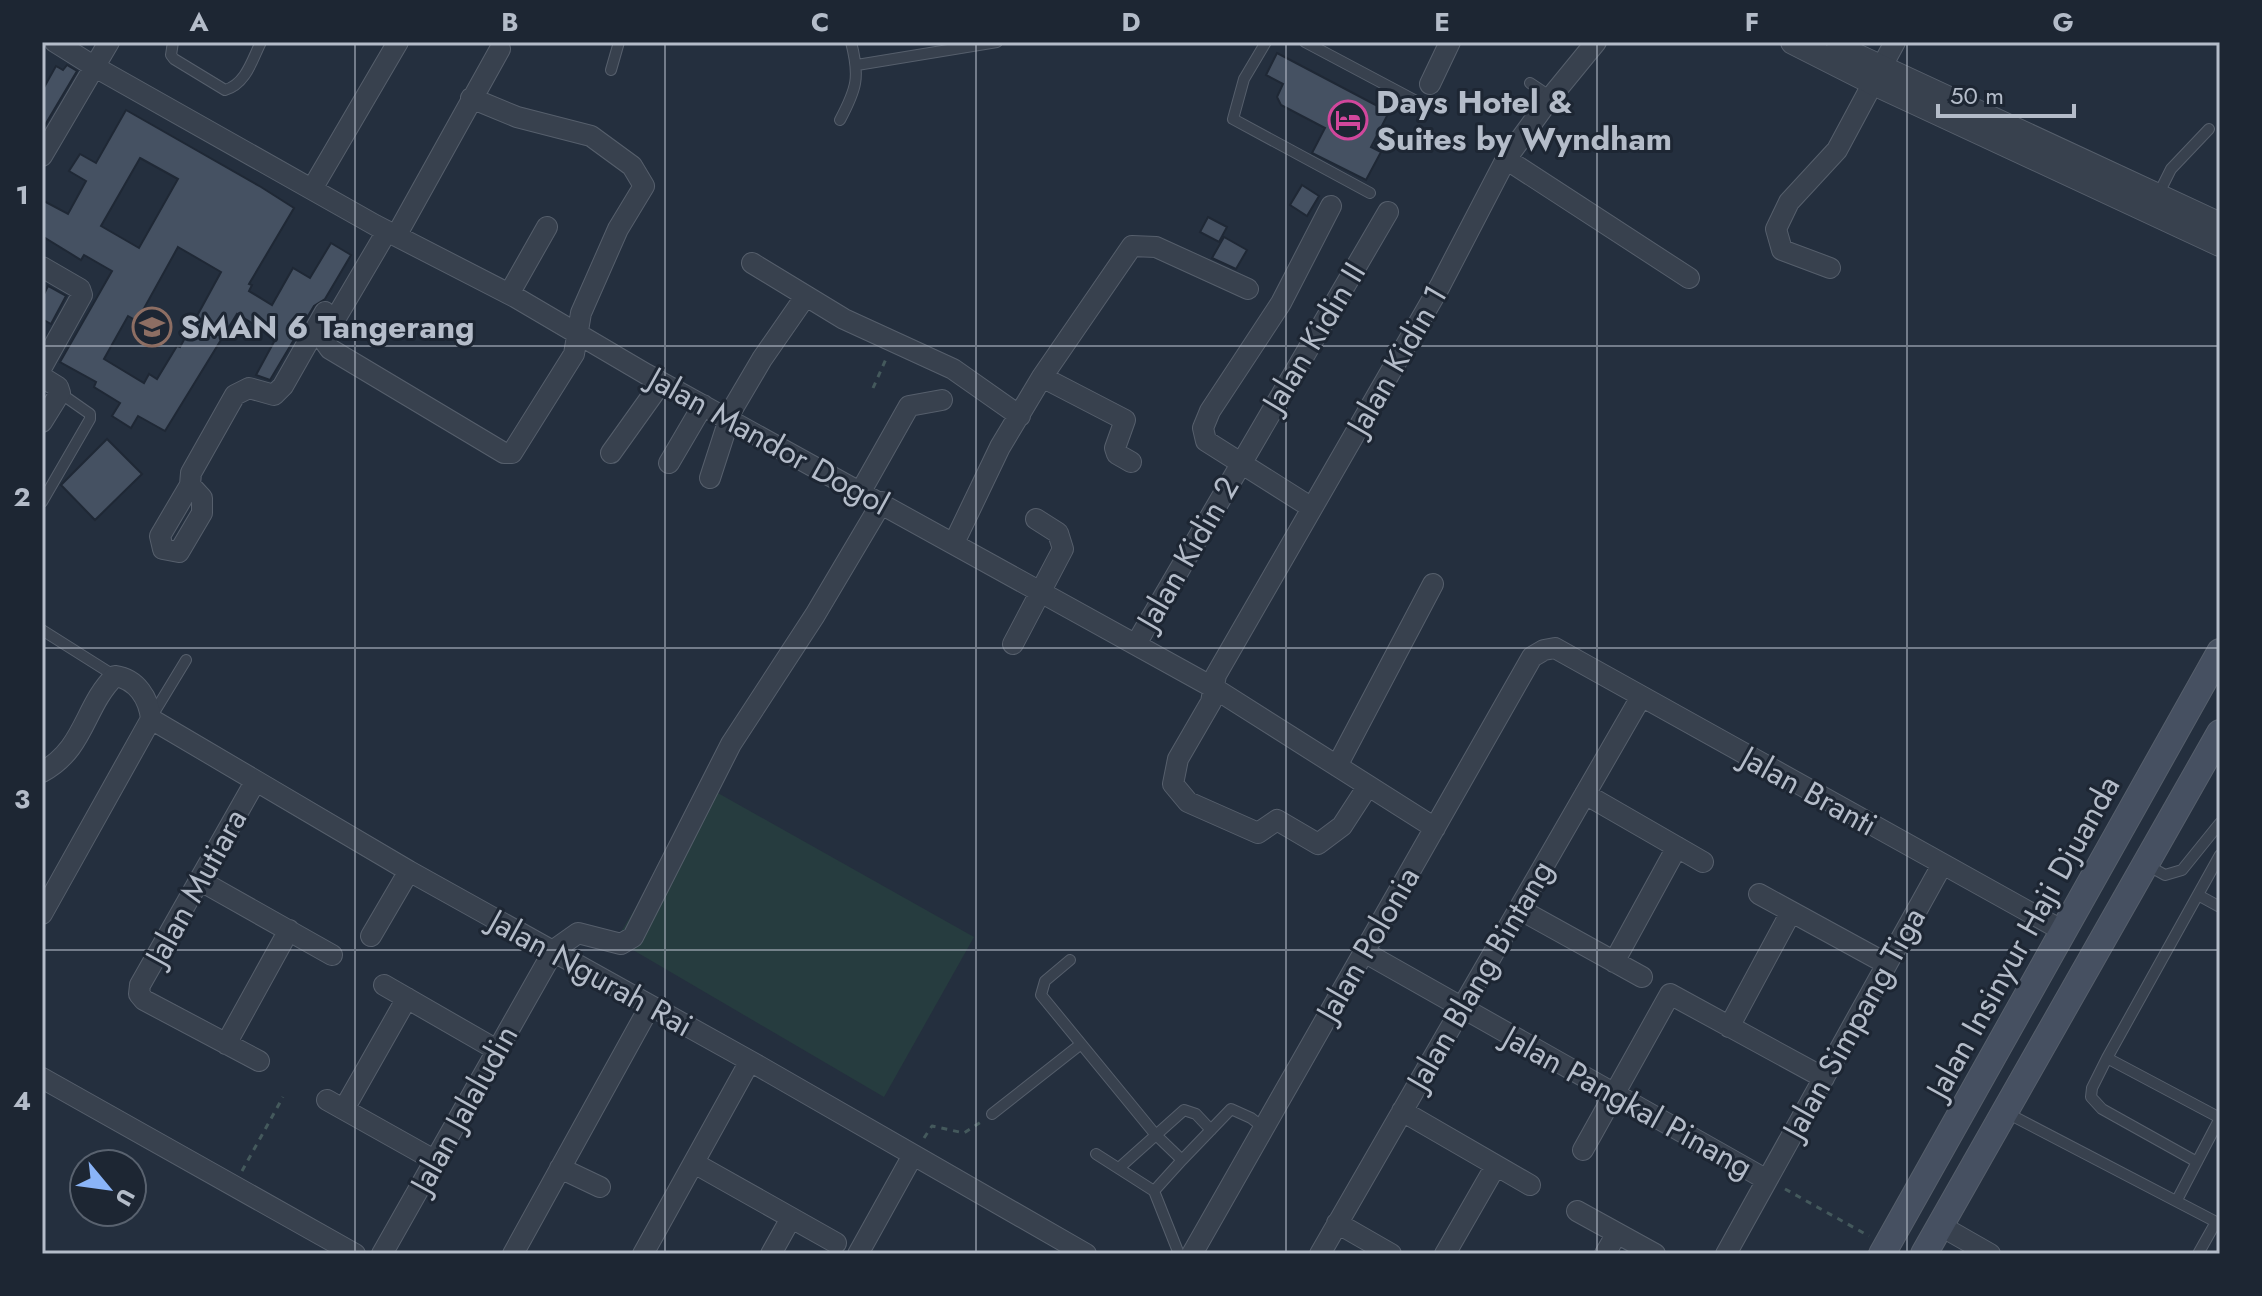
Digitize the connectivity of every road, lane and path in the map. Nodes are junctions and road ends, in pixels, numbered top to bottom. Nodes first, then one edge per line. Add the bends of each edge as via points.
1 (55, 42) edge
2 (109, 42) edge
3 (173, 42) edge
4 (261, 42) edge
5 (398, 42) edge
6 (619, 42) edge
7 (851, 42) edge
8 (997, 42) edge
9 (1266, 42) edge
10 (1305, 42) edge
11 (1450, 42) edge
12 (1596, 42) edge
13 (1793, 42) edge
14 (1825, 42) edge
15 (1895, 42) edge
16 (500, 49) dead end
17 (857, 65) junction
18 (95, 67) junction
19 (611, 70) dead end
20 (1878, 75) junction
21 (1530, 83) dead end
22 (1430, 84) dead end
23 (1551, 97) junction
24 (471, 98) junction
25 (1418, 102) dead end
26 (840, 120) dead end
27 (2209, 129) dead end
28 (43, 152) edge
29 (1506, 159) junction
30 (312, 189) junction
31 (1370, 193) dead end
32 (2158, 195) junction
33 (1331, 206) dead end
34 (1388, 212) dead end
35 (2220, 225) edge
36 (547, 227) dead end
37 (386, 230) junction
38 (2220, 244) edge
39 (752, 263) dead end
40 (42, 267) edge
41 (1830, 268) dead end
42 (1689, 278) dead end
43 (1248, 289) dead end
44 (509, 294) junction
45 (805, 297) junction
46 (578, 335) junction
47 (894, 341) junction
48 (44, 358) edge
49 (42, 377) edge
50 (1042, 377) junction
51 (661, 383) junction
52 (873, 388) dead end
53 (60, 393) junction
54 (942, 400) dead end
55 (703, 405) junction
56 (1020, 416) junction
57 (731, 420) junction
58 (42, 422) edge
59 (611, 453) dead end
60 (1131, 462) dead end
61 (1240, 462) junction
62 (669, 463) dead end
63 (710, 478) dead end
64 (190, 485) dead end
65 (861, 491) junction
66 (42, 502) edge
67 (882, 502) junction
68 (1312, 508) junction
69 (1036, 519) dead end
70 (954, 543) junction
71 (1433, 584) dead end
72 (1042, 591) junction
73 (42, 630) edge
74 (1013, 644) dead end
75 (1136, 644) junction
76 (1555, 648) joint
77 (2220, 652) edge
78 (186, 660) dead end
79 (115, 676) junction
80 (1214, 688) junction
81 (1641, 697) junction
82 (151, 719) junction
83 (2220, 733) edge
84 (1337, 766) junction
85 (42, 772) edge
86 (255, 782) junction
87 (1368, 786) junction
88 (1585, 794) junction
89 (2220, 823) edge
90 (1435, 828) junction
91 (1677, 847) junction
92 (2220, 855) edge
93 (1703, 862) dead end
94 (1942, 865) junction
95 (2147, 865) junction
96 (409, 871) junction
97 (199, 880) junction
98 (1759, 894) dead end
99 (2198, 895) junction
100 (2220, 907) edge
101 (1519, 909) junction
102 (1791, 912) junction
103 (42, 914) edge
104 (289, 930) junction
105 (2065, 932) junction
106 (371, 936) dead end
107 (1364, 952) junction
108 (332, 955) dead end
109 (550, 958) junction
110 (1070, 960) dead end
111 (1614, 962) junction
112 (1887, 964) junction
113 (1642, 977) dead end
114 (384, 985) dead end
115 (407, 998) junction
116 (650, 1006) junction
117 (1462, 1008) junction
118 (1729, 1027) junction
119 (226, 1044) junction
120 (1081, 1044) junction
121 (497, 1050) junction
122 (2107, 1058) junction
123 (259, 1061) dead end
124 (750, 1061) junction
125 (42, 1078) edge
126 (1824, 1078) junction
127 (1615, 1094) junction
128 (283, 1097) dead end
129 (1402, 1111) junction
130 (2005, 1112) junction
131 (992, 1114) joint
132 (2220, 1118) edge
133 (1264, 1128) junction
134 (1211, 1130) junction
135 (1155, 1134) junction
136 (1945, 1146) junction
137 (918, 1148) junction
138 (1583, 1150) dead end
139 (1096, 1154) dead end
140 (434, 1160) junction
141 (1182, 1160) junction
142 (2197, 1162) junction
143 (694, 1163) junction
144 (1976, 1164) junction
145 (1495, 1167) junction
146 (560, 1168) junction
147 (1119, 1168) junction
148 (1767, 1180) junction
149 (1924, 1182) junction
150 (1530, 1185) dead end
151 (600, 1187) dead end
152 (234, 1188) junction
153 (1154, 1191) junction
154 (1955, 1200) junction
155 (2177, 1200) junction
156 (1577, 1211) dead end
157 (791, 1218) junction
158 (1337, 1223) junction
159 (2218, 1223) edge
160 (1941, 1226) junction
161 (1617, 1233) junction
162 (836, 1243) dead end
163 (1055, 1246) edge
164 (1885, 1250) edge
165 (355, 1254) edge
166 (382, 1254) edge
167 (513, 1254) edge
168 (643, 1254) edge
169 (771, 1254) edge
170 (858, 1254) edge
171 (1086, 1254) edge
172 (1179, 1254) edge
173 (1192, 1254) edge
174 (1320, 1254) edge
175 (1391, 1254) edge
176 (1445, 1254) edge
177 (1605, 1254) edge
178 (1655, 1254) edge
179 (1726, 1254) edge
180 (1924, 1254) edge
181 (1990, 1254) edge
182 (2198, 1254) edge

1 - 18 street, Jalan Mandor Dogol
2 - 18 street
3 - 4 lane via 174,59 225,90 242,81
5 - 30 street
6 - 19 lane
7 - 17 lane
8 - 17 lane
9 - 31 lane via 1244,79 1233,119
10 - 25 lane
11 - 22 street
12 - 23 street, Jalan Kidin 1
13 - 20 street
14 - 20 street
15 - 20 street
16 - 24 street
17 - 26 lane via 857,85
18 - 28 street
18 - 30 street, Jalan Mandor Dogol
20 - 32 street
20 - 38 street
20 - 41 street via 1837,150 1789,202 1776,229 1782,250
21 - 23 lane
23 - 29 street, Jalan Kidin 1
24 - 37 street
24 - 46 street via 517,117 591,136 632,166 644,186 593,285
27 - 32 lane via 2171,169
29 - 42 street
29 - 68 street, Jalan Kidin 1 via 1440,286
30 - 37 street, Jalan Mandor Dogol
32 - 35 street
33 - 61 street via 1281,303 1203,428 1206,441
34 - 61 street, Jalan Kidin II
36 - 44 street
37 - 44 street, Jalan Mandor Dogol
37 - 46 street via 325,342 504,453 510,454 574,354
37 - 64 street via 283,386 274,395 249,388 235,395 191,473
39 - 45 street
40 - 48 street via 82,295
43 - 50 street via 1156,247 1132,246
44 - 46 street, Jalan Mandor Dogol
45 - 47 street
45 - 57 street via 762,359
46 - 51 street, Jalan Mandor Dogol
47 - 52 path
47 - 56 street via 953,369
49 - 53 street
50 - 56 street
50 - 60 street via 1125,420 1115,448
51 - 55 street, Jalan Mandor Dogol
51 - 59 street
53 - 58 street
53 - 66 lane via 90,419
54 - 65 street via 909,406
55 - 57 street, Jalan Mandor Dogol
55 - 62 street
56 - 70 street
57 - 63 street
57 - 65 street, Jalan Mandor Dogol
61 - 68 street
61 - 75 street, Jalan Kidin 2
65 - 67 street, Jalan Mandor Dogol
67 - 70 street, Jalan Mandor Dogol
67 - 109 street via 731,744 633,937 621,944 578,933
68 - 80 street, Jalan Kidin 1 via 1216,675
69 - 72 street via 1058,533 1063,549
70 - 72 street, Jalan Mandor Dogol
71 - 84 street
72 - 74 street
72 - 75 street, Jalan Mandor Dogol
73 - 79 lane
75 - 80 street, Jalan Mandor Dogol
76 - 81 street, Jalan Branti
76 - 90 street, Jalan Polonia via 1532,657
77 - 105 main road, Jalan Insinyur Haji Djuanda
78 - 82 lane
79 - 82 street via 134,684
79 - 85 street via 67,754
80 - 84 street, Jalan Mandor Dogol
80 - 87 street, Jalan Kidin 1 via 1178,759 1173,784 1188,802 1258,833 1277,820 1318,844 1342,826
81 - 88 street, Jalan Blang Bintang
81 - 94 street, Jalan Branti
82 - 86 street, Jalan Ngurah Rai
82 - 103 street
83 - 95 main road
84 - 87 street, Jalan Mandor Dogol
86 - 96 street, Jalan Ngurah Rai
86 - 97 street, Jalan Mutiara
87 - 90 street, Jalan Mandor Dogol
88 - 91 street
88 - 101 street, Jalan Blang Bintang
89 - 95 lane via 2182,870 2165,875
90 - 107 street, Jalan Polonia
91 - 93 street
91 - 111 street
92 - 99 lane
94 - 105 street, Jalan Branti
94 - 112 street, Jalan Simpang Tiga
95 - 130 main road
96 - 106 street
96 - 109 street, Jalan Ngurah Rai
97 - 104 street
97 - 119 street, Jalan Mutiara via 139,994
98 - 102 street
99 - 100 lane
99 - 122 lane
101 - 111 street
101 - 117 street, Jalan Blang Bintang
102 - 112 street
102 - 118 street
104 - 108 street
104 - 119 street
105 - 136 main road, Jalan Insinyur Haji Djuanda
107 - 117 street, Jalan Pangkal Pinang
107 - 133 street, Jalan Polonia
109 - 116 street, Jalan Ngurah Rai
109 - 121 street, Jalan Jalaludin
110 - 120 lane via 1045,981 1041,995
111 - 113 street
112 - 126 street, Jalan Simpang Tiga
114 - 115 street
115 - 121 street
115 - 140 street via 335,1105
116 - 124 street, Jalan Ngurah Rai
116 - 146 street
117 - 127 street, Jalan Pangkal Pinang
117 - 129 street, Jalan Blang Bintang
118 - 126 street
118 - 127 street via 1670,994
119 - 123 street
120 - 131 lane
120 - 135 lane
121 - 140 street, Jalan Jalaludin
122 - 132 lane
122 - 142 lane via 2092,1088 2095,1103
124 - 137 street, Jalan Ngurah Rai
124 - 143 street
125 - 152 street
126 - 148 street, Jalan Simpang Tiga
127 - 138 street
127 - 148 street, Jalan Pangkal Pinang
128 - 152 path
129 - 145 street
129 - 158 street, Jalan Blang Bintang
130 - 144 main road
130 - 155 lane
131 - 137 path via 968,1133 930,1127
132 - 142 lane
133 - 134 lane via 1231,1109
133 - 173 street, Jalan Polonia
134 - 135 lane via 1184,1110
134 - 141 lane
135 - 141 lane
135 - 147 lane
136 - 144 main road
136 - 149 main road, Jalan Insinyur Haji Djuanda
137 - 163 street, Jalan Ngurah Rai
137 - 170 street
139 - 147 lane
140 - 166 street, Jalan Jalaludin
141 - 153 lane
142 - 155 lane
143 - 157 street
143 - 168 street
144 - 154 main road
145 - 150 street
145 - 176 street
146 - 151 street
146 - 167 street
147 - 153 lane
148 - 164 path
148 - 179 street, Jalan Simpang Tiga
149 - 154 main road
149 - 164 main road, Jalan Insinyur Haji Djuanda
152 - 165 street
153 - 172 lane
154 - 160 main road
155 - 159 lane
156 - 161 street
157 - 162 street
157 - 169 street
158 - 174 street, Jalan Blang Bintang
158 - 175 street
159 - 182 lane
160 - 180 main road
160 - 181 street
161 - 177 street
161 - 178 street
163 - 171 street, Jalan Ngurah Rai

